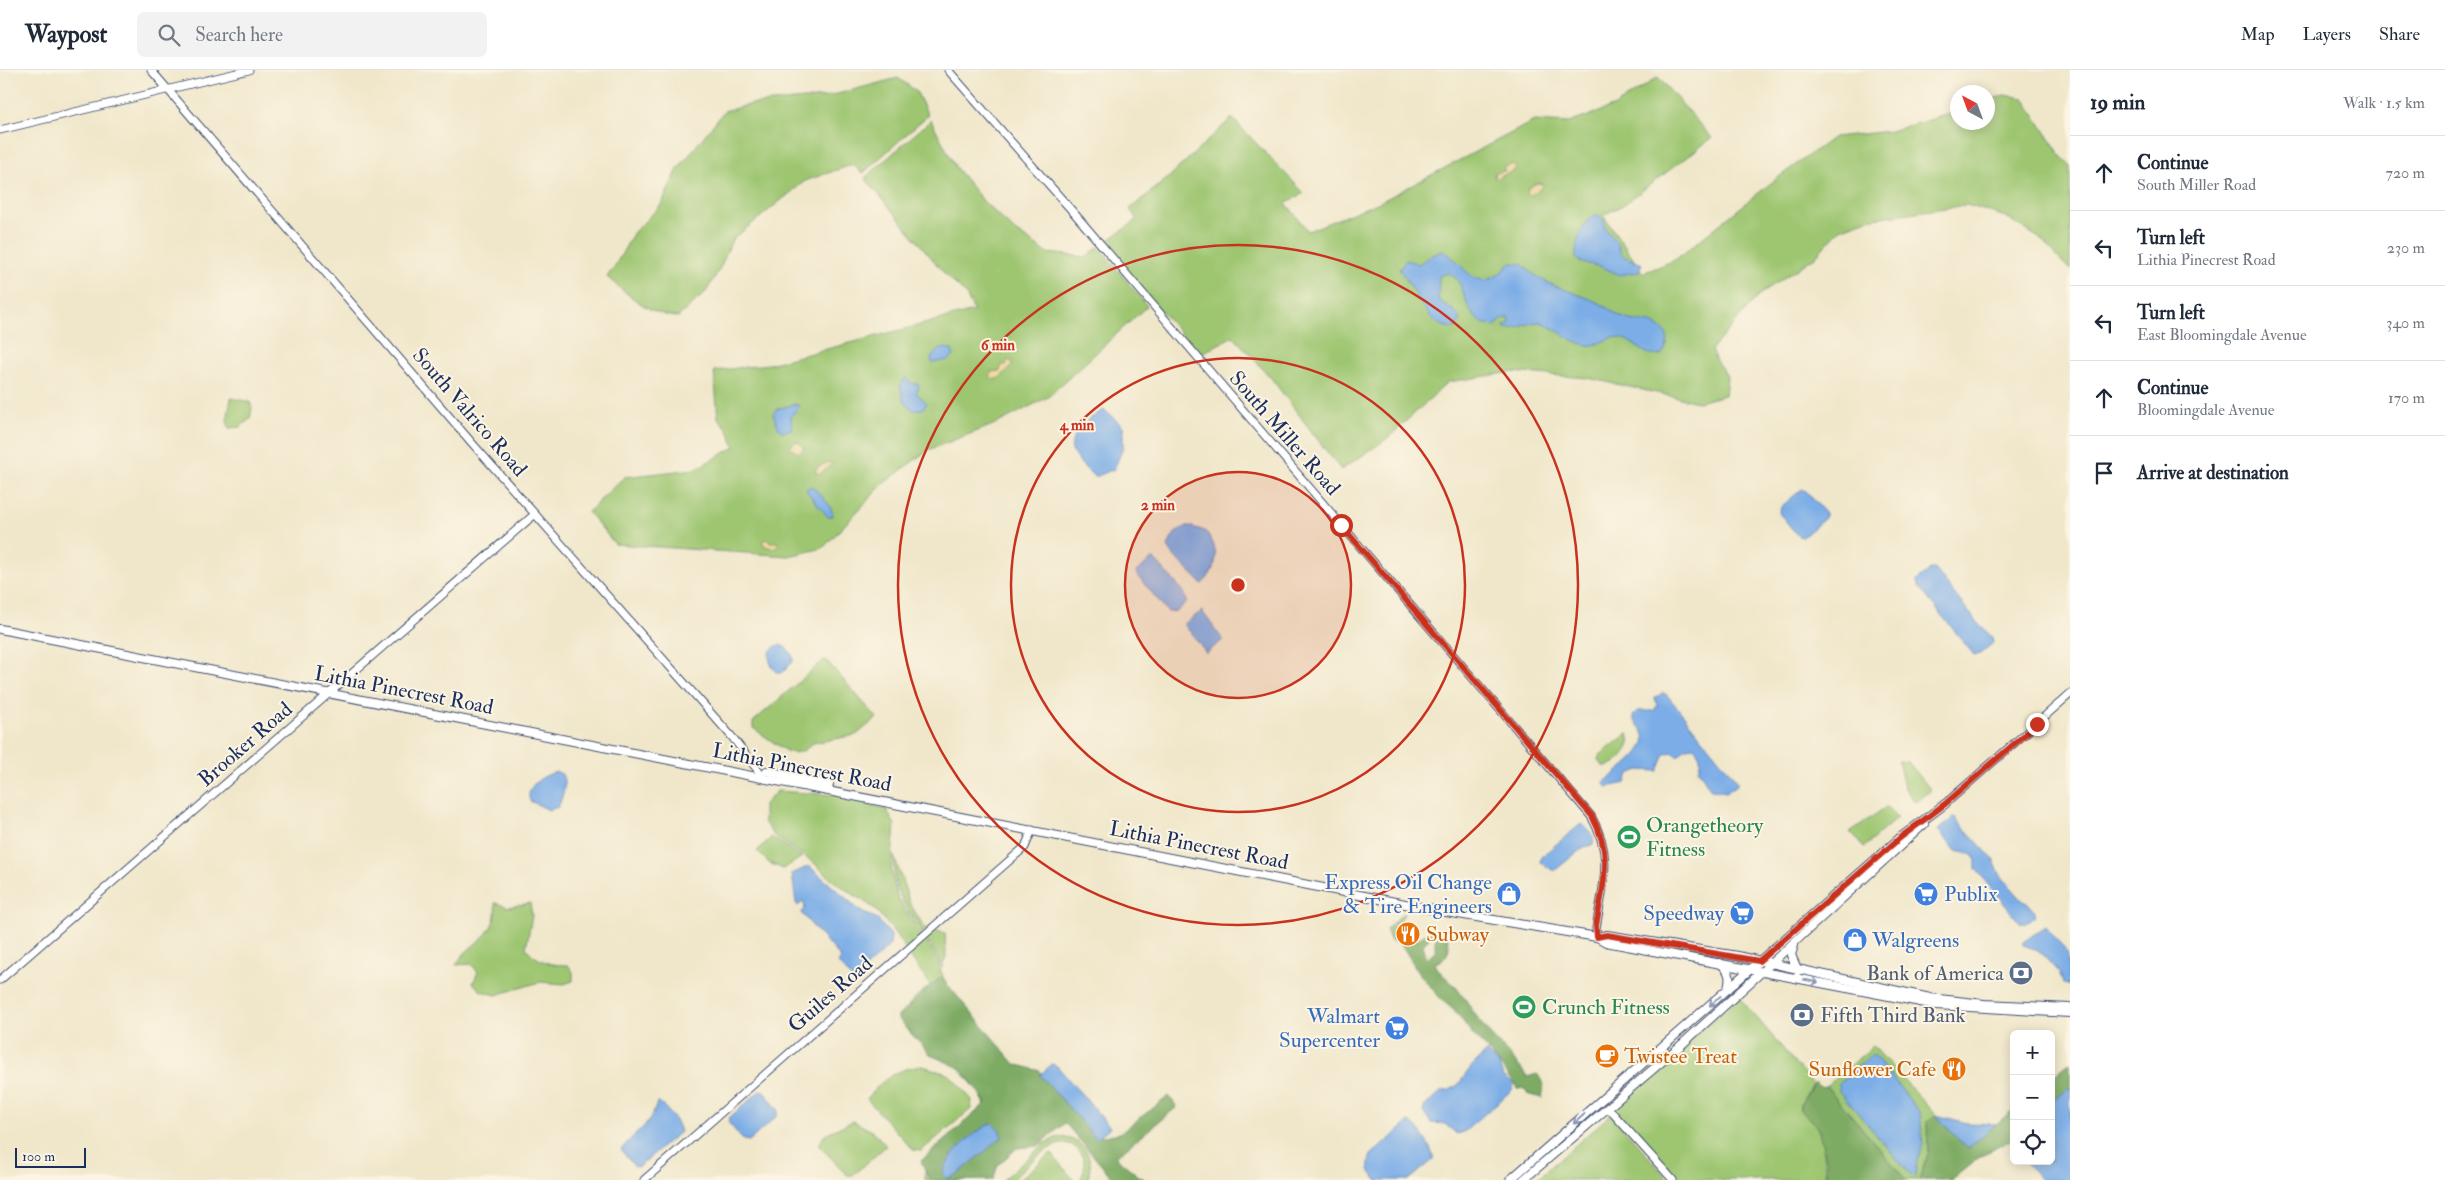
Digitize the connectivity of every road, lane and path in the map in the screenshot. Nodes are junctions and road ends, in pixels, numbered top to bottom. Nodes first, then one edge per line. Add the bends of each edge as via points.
1 (151, 70) edge
2 (249, 70) edge
3 (948, 70) edge
4 (168, 90) junction
5 (0, 130) edge
6 (535, 514) junction
7 (0, 629) edge
8 (330, 693) junction
9 (2070, 694) edge
10 (765, 774) junction
11 (1945, 804) junction
12 (1032, 830) junction
13 (1597, 937) junction
14 (1794, 944) junction
15 (1759, 961) junction
16 (1720, 963) junction
17 (1771, 964) junction
18 (1751, 968) junction
19 (1763, 971) junction
20 (1798, 971) junction
21 (0, 980) edge
22 (1728, 989) junction
23 (2070, 1008) edge
24 (2070, 1013) edge
25 (1600, 1099) junction
26 (1609, 1108) junction
27 (644, 1180) edge
28 (1510, 1180) edge
29 (1523, 1180) edge
30 (1673, 1180) edge

1 - 4 street, South Valrico Road
2 - 4 street
3 - 13 street, South Miller Road via 1592,816 1600,831 1606,859
4 - 5 street
4 - 6 street, South Valrico Road
6 - 8 street, Brooker Road
6 - 10 street, South Valrico Road
7 - 8 main road, Lithia Pinecrest Road
8 - 10 main road, Lithia Pinecrest Road
8 - 21 street, Brooker Road
9 - 11 street
10 - 12 main road, Lithia Pinecrest Road
11 - 14 main road
11 - 15 main road via 1901,837
12 - 13 main road, Lithia Pinecrest Road via 1446,912
12 - 27 street, Guiles Road via 1025,847
13 - 15 main road, Lithia Pinecrest Road via 1607,935
13 - 16 main road, Lithia Pinecrest Road via 1606,942
14 - 17 main road
14 - 20 main road via 1791,955
15 - 17 main road, Lithia Pinecrest Road
15 - 18 main road
16 - 18 main road, Lithia Pinecrest Road
16 - 22 main road via 1730,976
17 - 19 main road
17 - 20 main road, Lithia Pinecrest Road
18 - 19 main road, Lithia Pinecrest Road
18 - 22 main road
19 -> 24 main road, Lithia Pinecrest Road via 1936,1005
19 - 26 main road
20 - 23 main road, Lithia Pinecrest Road via 1941,1000
22 -> 25 main road
25 - 26 main road
25 -> 28 main road
26 - 29 main road
26 - 30 street

